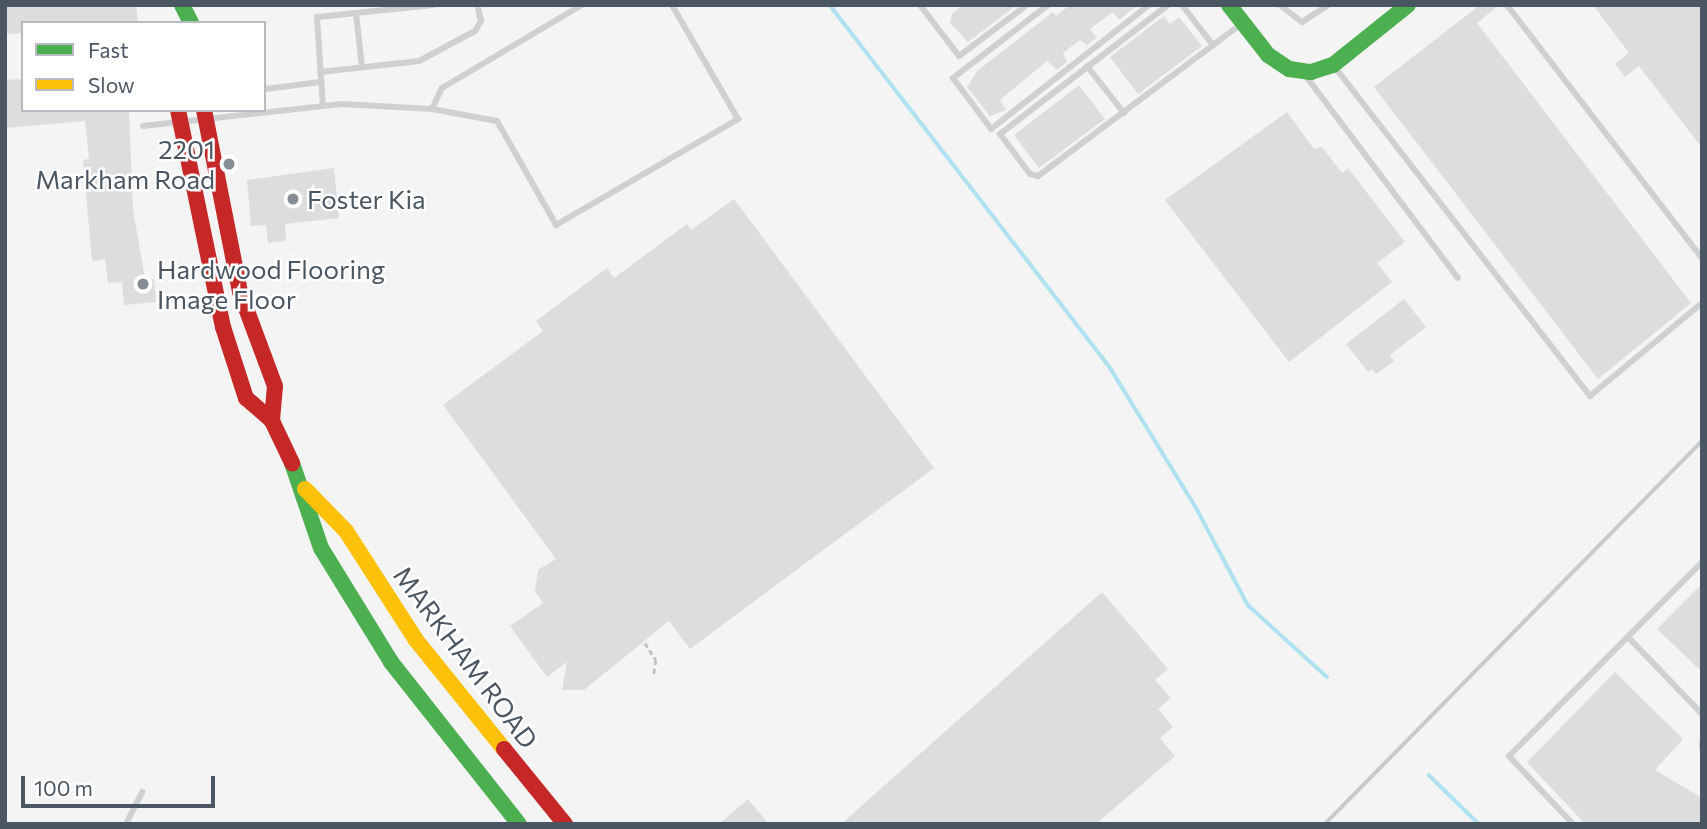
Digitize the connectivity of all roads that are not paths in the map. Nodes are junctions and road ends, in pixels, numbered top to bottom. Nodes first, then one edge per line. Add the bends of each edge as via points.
1 (433, 5) edge
2 (477, 5) edge
3 (582, 5) edge
4 (672, 5) edge
5 (920, 5) edge
6 (1027, 5) edge
7 (1048, 5) edge
8 (1149, 5) edge
9 (1168, 5) edge
10 (1182, 5) edge
11 (1229, 5) edge
12 (1280, 5) edge
13 (1328, 5) edge
14 (1408, 5) edge
15 (1507, 5) edge
16 (356, 13) junction
17 (1243, 23) junction
18 (1213, 46) junction
19 (1333, 65) junction
20 (1087, 66) junction
21 (362, 67) junction
22 (1302, 71) junction
23 (320, 72) junction
24 (320, 82) junction
25 (266, 89) dead end
26 (323, 106) junction
27 (432, 109) junction
28 (266, 110) edge
29 (244, 112) edge
30 (1124, 113) junction
31 (205, 115) edge
32 (179, 117) edge
33 (143, 126) dead end
34 (1702, 258) edge
35 (1458, 278) dead end
36 (1702, 303) edge
37 (272, 421) junction
38 (303, 487) junction
39 (1702, 562) edge
40 (1628, 636) junction
41 (1702, 714) edge
42 (142, 792) dead end
43 (126, 824) edge
44 (519, 824) edge
45 (565, 824) edge
46 (1573, 824) edge

1 - 16 lane
2 - 21 lane via 481,21 475,31 419,61
3 - 27 lane via 442,88
4 - 27 lane via 738,119 556,225 497,121
5 - 6 lane via 959,56
7 - 8 lane via 953,78 991,129
9 - 20 lane
10 - 18 lane
11 - 17 main road
12 - 13 lane via 1302,22
14 - 19 main road
15 - 34 lane
16 - 21 lane
16 - 23 lane via 317,17
17 - 18 lane
17 - 22 main road via 1268,55 1289,69
18 - 30 lane
19 - 22 main road via 1321,71
19 - 36 lane via 1590,397
20 - 30 lane
20 - 30 lane via 1000,134 1030,174 1038,176
21 - 23 lane
22 - 35 lane
23 - 24 lane
24 - 25 lane
24 - 26 lane
26 - 27 lane
26 - 28 lane
29 - 31 lane
31 - 32 lane
31 - 37 main road via 240,292 275,386
32 - 33 lane
32 - 37 main road, MARKHAM ROAD via 223,327 246,398
37 - 38 main road, MARKHAM ROAD
38 - 44 main road, MARKHAM ROAD via 321,548 391,662
38 - 45 main road, MARKHAM ROAD via 346,531 416,640
39 - 40 lane
40 - 41 lane
40 - 46 lane via 1509,756
42 - 43 lane

